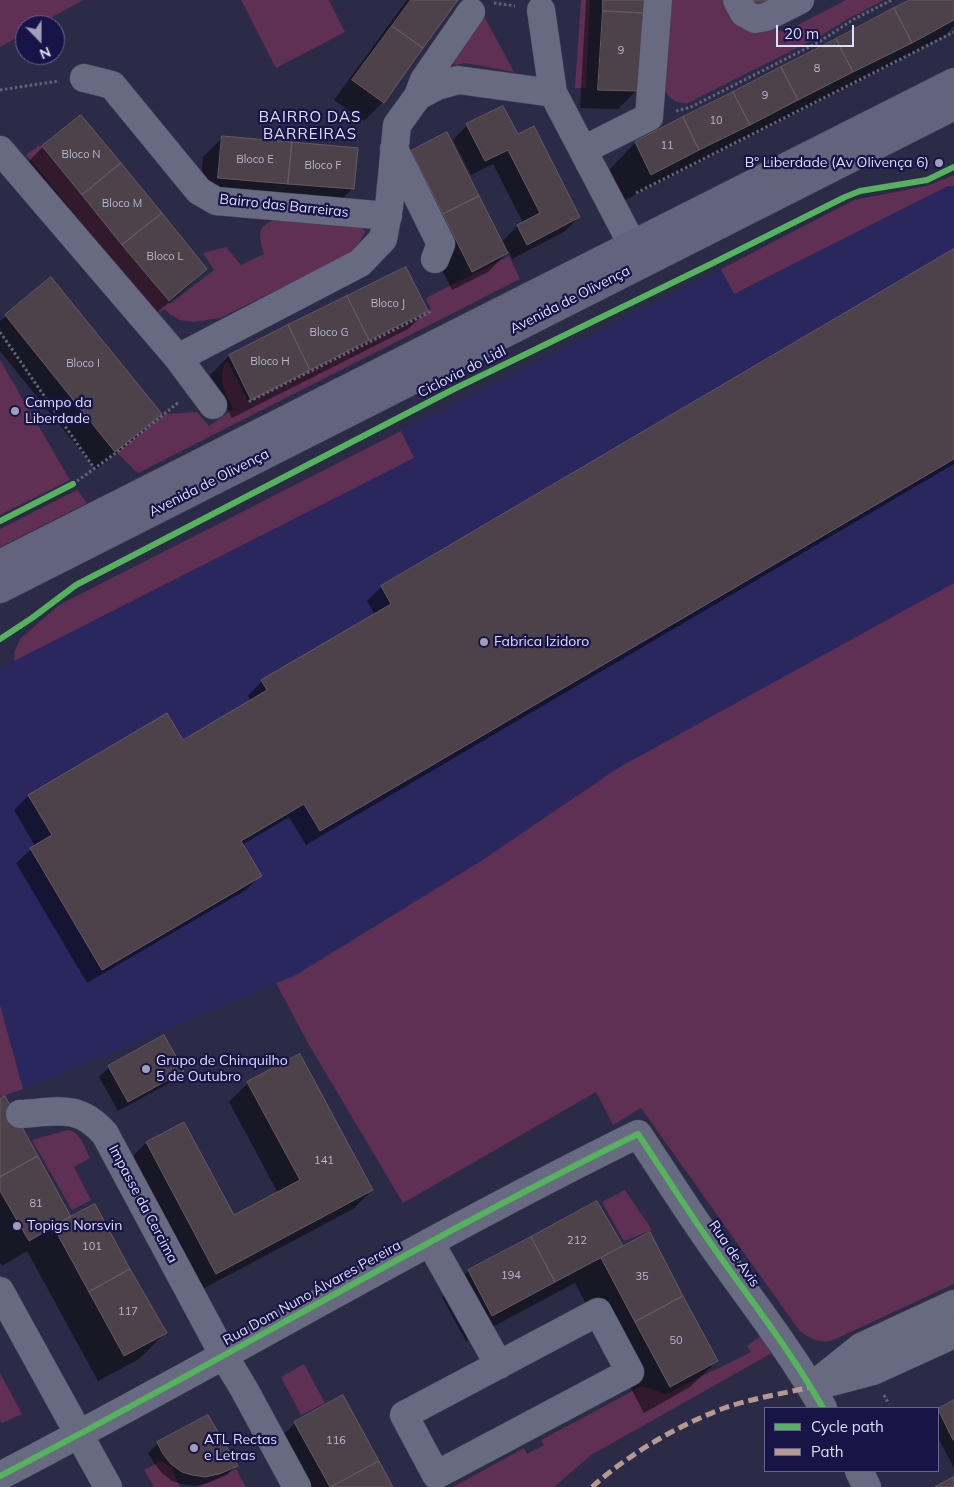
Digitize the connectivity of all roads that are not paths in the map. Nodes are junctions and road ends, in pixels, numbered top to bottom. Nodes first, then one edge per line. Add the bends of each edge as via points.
1 (658, 0) edge
2 (737, 0) edge
3 (800, 0) edge
4 (479, 7) road end
5 (541, 10) road end
6 (84, 78) road end
7 (954, 82) edge
8 (553, 93) junction
9 (418, 96) junction
10 (954, 106) edge
11 (394, 149) junction
12 (0, 150) edge
13 (583, 150) junction
14 (388, 216) junction
15 (632, 244) junction
16 (435, 259) dead end
17 (178, 358) junction
18 (206, 396) road end
19 (0, 564) edge
20 (0, 589) edge
21 (20, 1114) dead end
22 (638, 1134) joint
23 (430, 1242) junction
24 (0, 1290) edge
25 (954, 1304) edge
26 (954, 1334) edge
27 (224, 1356) junction
28 (499, 1365) junction
29 (817, 1398) edge
30 (79, 1435) junction
31 (860, 1472) edge
32 (0, 1476) edge
33 (108, 1487) edge
34 (297, 1487) edge
35 (867, 1487) edge

1 - 13 street via 649,117
2 - 3 street via 744,14 755,19
4 - 9 street via 424,80
5 - 8 street
6 - 14 street, Bairro das Barreiras via 112,85 199,191 216,201
7 - 15 main road, Avenida de Olivença
8 - 9 street via 458,80
8 - 13 street
9 - 11 street via 397,125
10 - 20 main road, Avenida de Olivença
11 - 14 street
11 - 16 street via 441,244
12 - 17 street
13 - 15 street
14 - 17 street via 383,239 360,263
15 - 19 main road, Avenida de Olivença
17 - 18 street
21 - 27 street, Impasse da Cercima via 68,1111 84,1115 96,1123 105,1134
22 - 23 street, Rua Dom Nuno Álvares Pereira
22 - 29 street, Rua de Avis
23 - 27 street, Rua Dom Nuno Álvares Pereira
23 - 28 street
24 - 30 street
25 - 29 street via 861,1347
26 - 29 street
27 - 30 street, Rua Dom Nuno Álvares Pereira
27 - 34 street, Impasse da Cercima
28 - 28 street via 404,1416 436,1476 630,1372 598,1312
30 - 32 street, Rua Dom Nuno Álvares Pereira
30 - 33 street
31 - 35 street

